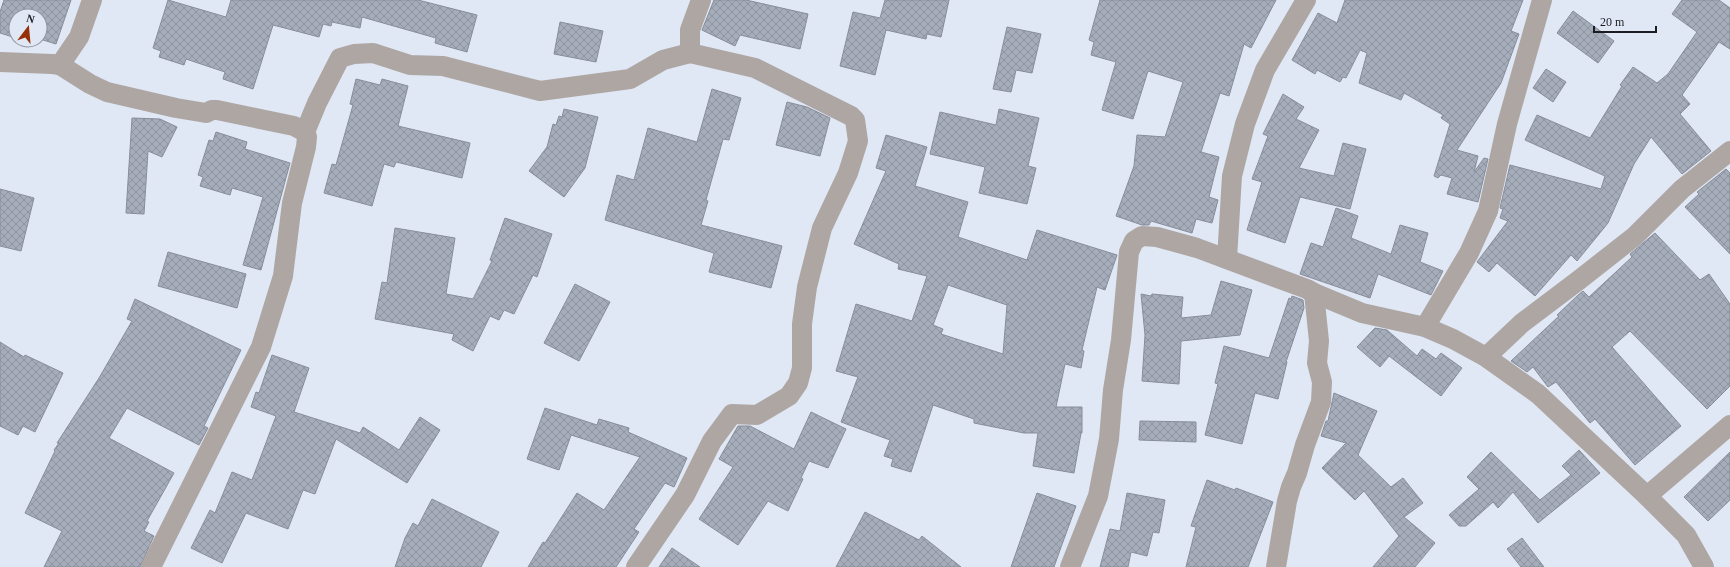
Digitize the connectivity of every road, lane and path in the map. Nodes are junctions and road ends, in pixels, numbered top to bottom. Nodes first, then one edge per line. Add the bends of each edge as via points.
1 (92, 0) edge
2 (701, 0) edge
3 (1306, 0) edge
4 (1542, 0) edge
5 (690, 53) junction
6 (0, 62) edge
7 (60, 65) junction
8 (305, 132) junction
9 (1730, 151) edge
10 (1227, 259) junction
11 (1314, 293) junction
12 (1425, 326) junction
13 (1486, 357) junction
14 (1730, 425) edge
15 (1647, 496) junction
16 (151, 567) edge
17 (636, 567) edge
18 (1070, 567) edge
19 (1276, 567) edge
20 (1704, 567) edge

1 - 7 street via 79,37
2 - 5 street via 690,30
3 - 10 street via 1265,70 1245,124 1232,176
4 - 12 street via 1507,124 1488,211 1470,253
5 - 8 street via 663,60 630,79 540,91 443,66 410,64 373,53 354,54 340,58
5 - 17 street via 755,68 851,116 855,120 858,141 848,173 822,228 807,287 802,324 802,368 798,383 790,396 757,415 732,414 712,441 685,495
6 - 7 street
7 - 8 street via 107,92 206,113 217,110 294,126
8 - 16 street via 306,148 292,203 283,276 260,347
9 - 13 street via 1682,189 1635,236 1522,323
10 - 11 street
10 - 18 street via 1158,237 1142,236 1134,241 1129,252 1109,439 1098,496
11 - 12 street via 1362,313
11 - 19 street via 1319,341 1317,363 1322,382 1321,402 1287,501
12 - 13 street
13 - 15 street via 1538,394
14 - 15 street
15 - 20 street via 1686,535

